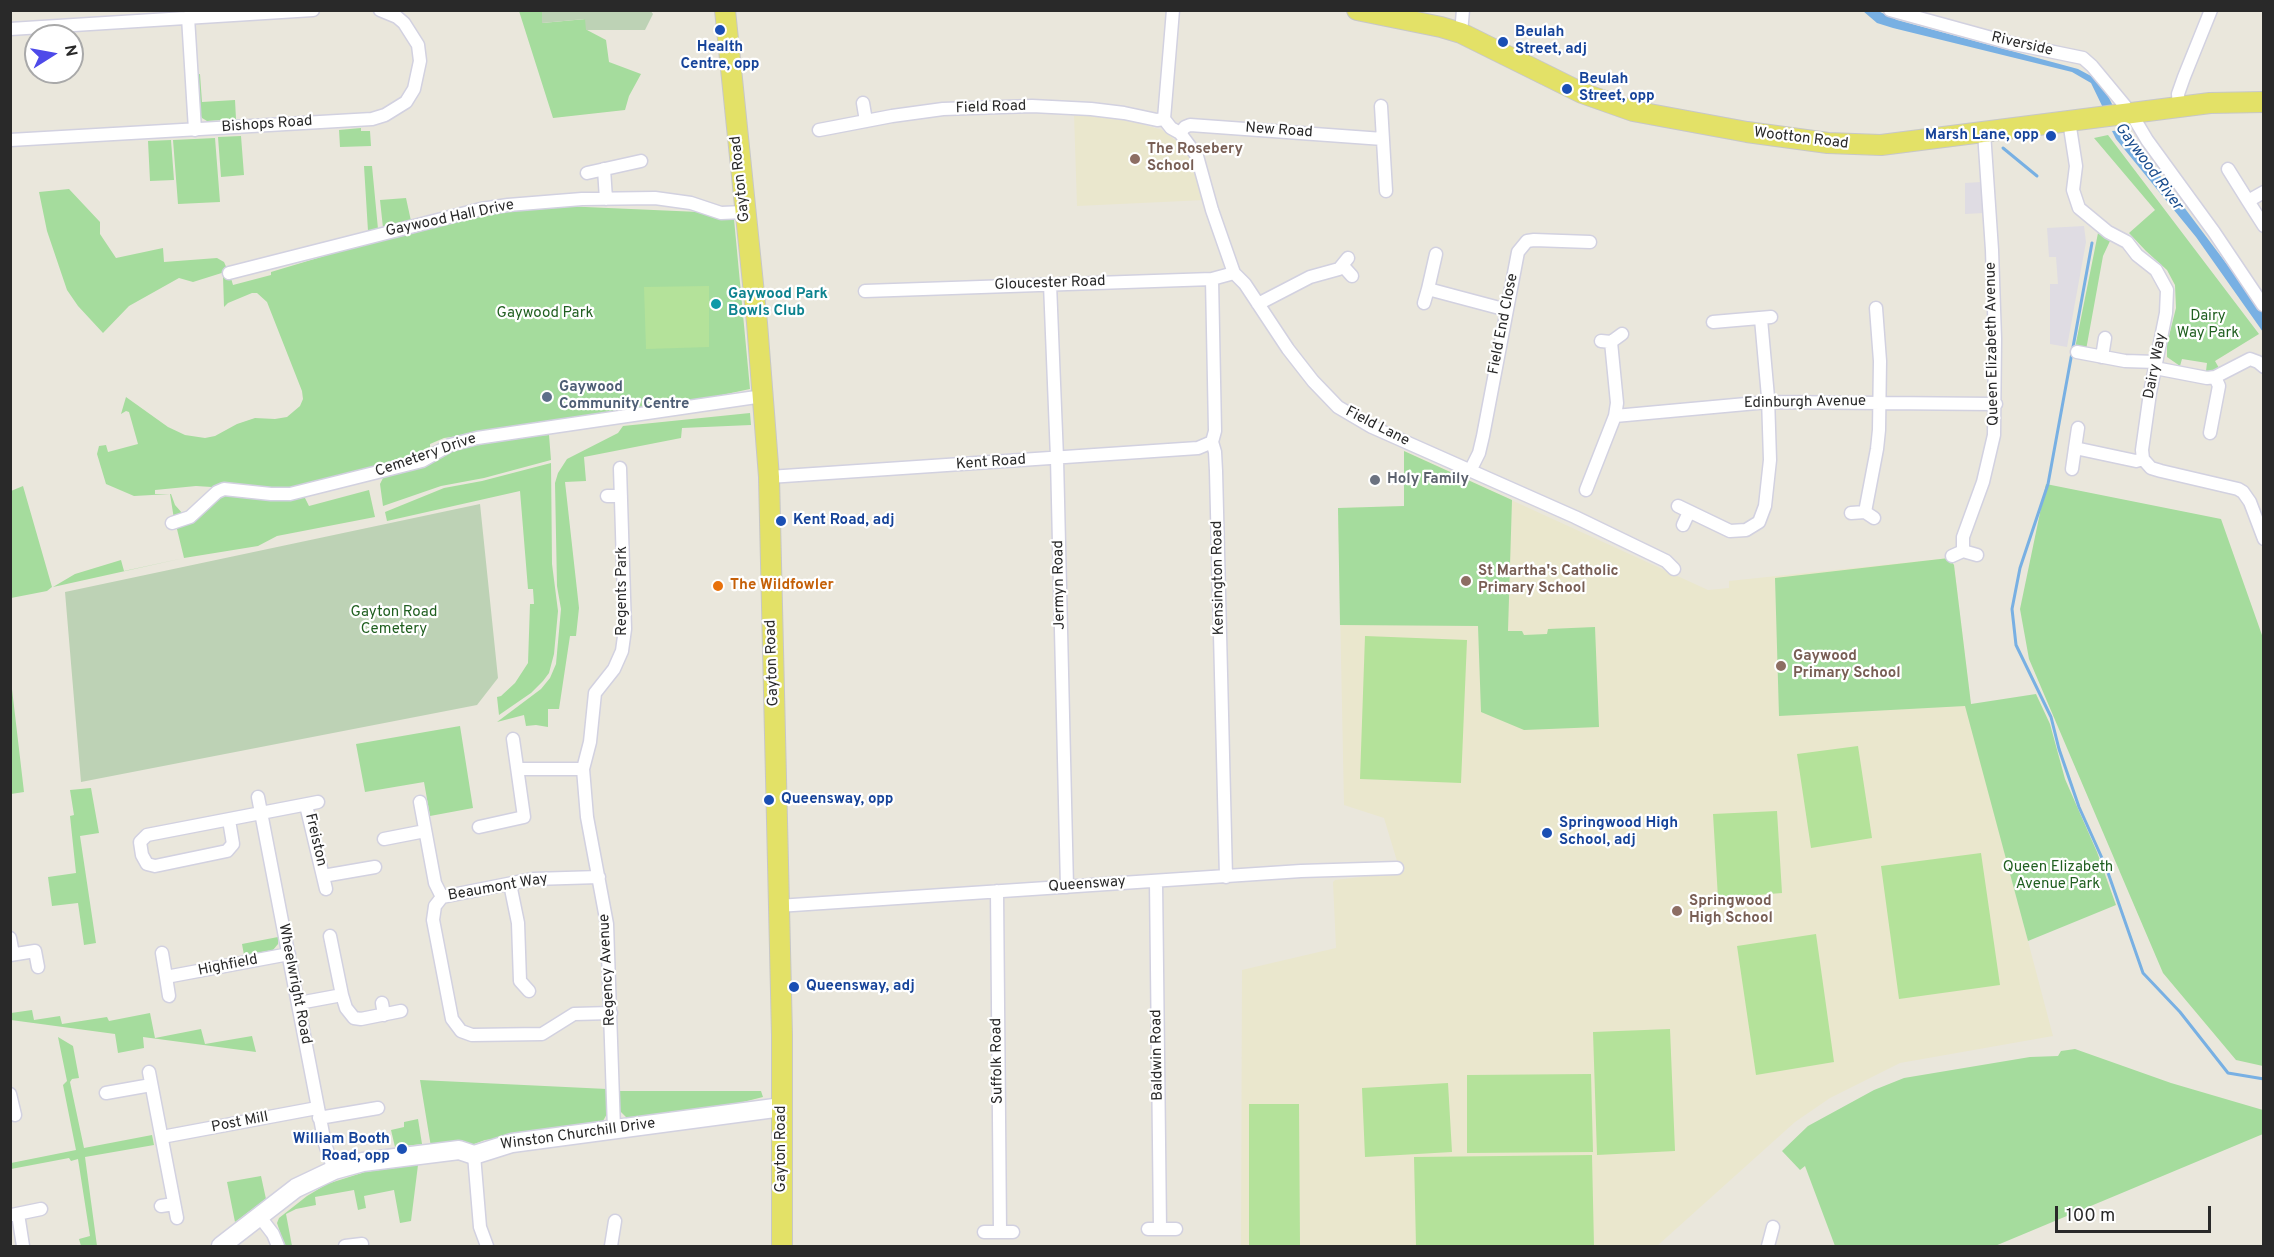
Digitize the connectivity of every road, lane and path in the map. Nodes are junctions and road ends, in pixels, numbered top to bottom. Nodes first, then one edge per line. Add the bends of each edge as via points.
1 (314, 10) edge
2 (380, 10) edge
3 (725, 10) edge
4 (1173, 10) edge
5 (1357, 10) edge
6 (1463, 10) edge
7 (2211, 10) edge
8 (1891, 11) edge
9 (188, 17) junction
10 (10, 29) edge
11 (1461, 33) junction
12 (2264, 102) edge
13 (863, 103) dead end
14 (1381, 106) dead end
15 (2179, 107) junction
16 (2128, 113) junction
17 (1164, 118) junction
18 (866, 121) junction
19 (2069, 121) junction
20 (195, 130) junction
21 (819, 130) dead end
22 (1984, 132) junction
23 (1179, 133) junction
24 (1383, 139) junction
25 (10, 140) edge
26 (641, 161) dead end
27 (604, 169) junction
28 (2228, 169) dead end
29 (587, 173) dead end
30 (1386, 191) dead end
31 (2264, 192) edge
32 (606, 199) junction
33 (2248, 201) junction
34 (744, 212) junction
35 (2264, 226) edge
36 (1590, 242) dead end
37 (1436, 254) dead end
38 (229, 273) dead end
39 (1234, 273) junction
40 (1352, 276) dead end
41 (1212, 279) junction
42 (1050, 284) junction
43 (1428, 289) junction
44 (865, 291) dead end
45 (1258, 303) junction
46 (1424, 303) dead end
47 (2263, 305) edge
48 (1876, 308) dead end
49 (1507, 310) junction
50 (1713, 322) dead end
51 (1622, 334) dead end
52 (2105, 338) dead end
53 (2077, 352) dead end
54 (2102, 357) junction
55 (2156, 365) junction
56 (2264, 367) edge
57 (2215, 376) junction
58 (763, 396) junction
59 (1768, 402) junction
60 (1879, 402) junction
61 (1996, 404) junction
62 (1615, 416) junction
63 (2078, 428) dead end
64 (2210, 433) dead end
65 (1212, 442) junction
66 (2075, 448) junction
67 (1057, 458) junction
68 (2143, 459) junction
69 (620, 468) dead end
70 (2072, 469) dead end
71 (1470, 471) junction
72 (769, 477) junction
73 (1586, 490) dead end
74 (607, 496) dead end
75 (621, 496) junction
76 (1678, 506) dead end
77 (1689, 512) junction
78 (1851, 513) dead end
79 (172, 523) dead end
80 (1683, 525) dead end
81 (2263, 537) edge
82 (1977, 555) dead end
83 (1674, 569) dead end
84 (513, 739) dead end
85 (590, 742) joint
86 (518, 769) junction
87 (583, 769) junction
88 (258, 797) dead end
89 (420, 802) dead end
90 (261, 814) junction
91 (229, 820) junction
92 (479, 827) dead end
93 (425, 831) junction
94 (384, 839) dead end
95 (375, 867) dead end
96 (1397, 868) dead end
97 (599, 877) junction
98 (1226, 877) junction
99 (1156, 880) junction
100 (510, 884) junction
101 (1067, 887) junction
102 (997, 891) junction
103 (442, 897) junction
104 (778, 906) junction
105 (330, 936) dead end
106 (10, 938) edge
107 (162, 953) dead end
108 (12, 954) edge
109 (289, 954) junction
110 (38, 967) dead end
111 (166, 977) junction
112 (529, 991) dead end
113 (342, 995) junction
114 (169, 996) dead end
115 (299, 1004) junction
116 (401, 1011) dead end
117 (611, 1013) junction
118 (115, 1077) dead end
119 (10, 1094) edge
120 (782, 1107) junction
121 (378, 1108) dead end
122 (318, 1113) junction
123 (15, 1115) dead end
124 (614, 1129) junction
125 (162, 1137) junction
126 (474, 1155) junction
127 (333, 1170) junction
128 (174, 1204) junction
129 (161, 1206) dead end
130 (41, 1209) dead end
131 (14, 1214) edge
132 (260, 1217) junction
133 (177, 1218) dead end
134 (615, 1221) dead end
135 (1773, 1227) dead end
136 (1176, 1229) dead end
137 (984, 1232) dead end
138 (1000, 1232) junction
139 (1013, 1232) dead end
140 (363, 1244) dead end
141 (23, 1246) edge
142 (221, 1246) edge
143 (278, 1246) edge
144 (345, 1246) edge
145 (487, 1246) edge
146 (610, 1246) edge
147 (782, 1246) edge
148 (1768, 1246) edge

1 - 9 street
2 - 20 street, Bishops Road via 397,17 418,45 420,61 414,89 395,110 372,119
3 - 34 main road, Gayton Road
4 - 17 street
5 - 11 main road, Wootton Road
6 - 11 street
7 - 15 street via 2178,94
8 - 16 street, Riverside via 2083,58
9 - 10 street
9 - 20 street
11 - 22 main road, Wootton Road via 1582,93 1660,117 1861,146
12 - 15 main road, Wootton Road
13 - 18 street
14 - 24 street
15 - 16 main road, Wootton Road
16 - 19 main road, Wootton Road
16 - 47 street, Riverside
17 - 18 street, Field Road via 1032,106 943,109
17 - 23 street, Field Lane
18 - 21 street, Field Road
19 - 22 main road, Wootton Road
19 - 55 street, Dairy Way via 2076,166 2073,190 2079,207 2108,232 2127,242 2164,282 2167,303
20 - 25 street, Bishops Road
22 - 61 street, Queen Elizabeth Avenue
23 - 24 street, New Road via 1190,125
23 - 39 street, Field Lane via 1197,156
24 - 30 street
26 - 27 street
27 - 29 street
27 - 32 street
28 - 33 street
31 - 33 street
32 - 34 street, Gaywood Hall Drive via 673,200 721,213
32 - 38 street, Gaywood Hall Drive via 481,209
33 - 35 street
34 - 58 main road, Gayton Road
36 - 49 street, Field End Close via 1527,241 1518,252
37 - 43 street
39 - 41 street, Gloucester Road
39 - 45 street, Field Lane
40 - 45 street via 1345,262 1338,269 1310,277
41 - 42 street, Gloucester Road
41 - 65 street, Kensington Road
42 - 44 street, Gloucester Road
42 - 67 street, Jermyn Road
43 - 46 street
43 - 49 street
45 - 71 street, Field Lane via 1294,357 1338,407 1372,427
48 - 60 street
49 - 71 street, Field End Close via 1483,436
50 - 59 street via 1766,318
51 - 62 street via 1606,341 1617,403
52 - 54 street
53 - 54 street
54 - 55 street
55 - 57 street via 2207,378
55 - 68 street, Dairy Way
56 - 57 street via 2250,359
57 - 64 street via 2219,386
58 - 72 main road, Gayton Road
58 - 79 street, Cemetery Drive via 477,438 450,445 422,461 290,494 224,489 190,517
59 - 60 street, Edinburgh Avenue
59 - 62 street, Edinburgh Avenue
59 - 77 street via 1770,460 1765,506 1759,522 1746,530 1730,531
60 - 61 street, Edinburgh Avenue
60 - 78 street via 1869,515
61 - 82 street, Queen Elizabeth Avenue via 1994,435 1983,482 1957,553
62 - 73 street
63 - 66 street
65 - 67 street, Kent Road via 1198,448
65 - 98 street, Kensington Road via 1216,462
66 - 68 street via 2136,461
66 - 70 street
67 - 72 street, Kent Road
67 - 101 street, Jermyn Road
68 - 81 street via 2151,468 2238,489 2247,496
69 - 75 street, Regents Park
71 - 83 street, Field Lane via 1650,553
72 - 104 main road, Gayton Road
74 - 75 street
75 - 85 street, Regents Park via 625,629 614,669 595,693
76 - 77 street
77 - 80 street
84 - 86 street
85 - 87 street, Regency Avenue
86 - 87 street
86 - 92 street via 524,817
87 - 97 street, Regency Avenue via 587,817
88 - 90 street, Wheelwright Road
89 - 93 street
90 - 91 street, Freiston
90 - 95 street, Freiston via 312,803 324,882
90 - 109 street, Wheelwright Road
91 - 91 street, Freiston via 147,835 140,842 142,855 147,864 155,866 226,851 233,844
93 - 94 street
93 - 103 street via 435,883
96 - 98 street, Queensway
97 - 100 street, Beaumont Way via 548,878
97 - 117 street, Regency Avenue via 607,924
98 - 99 street, Queensway
99 - 101 street, Queensway
99 - 136 street, Baldwin Road via 1154,1229
100 - 103 street, Beaumont Way
100 - 112 street via 518,923 520,981
101 - 102 street, Queensway
102 - 104 street, Queensway
102 - 138 street, Suffolk Road
103 - 117 street, Beaumont Way via 435,906 434,920 452,1019 461,1031 472,1035 542,1034 574,1014
104 - 120 main road, Gayton Road
105 - 113 street
106 - 108 street
107 - 111 street
108 - 110 street via 35,951
109 - 111 street, Highfield
109 - 115 street, Wheelwright Road
111 - 114 street
113 - 115 street
113 - 116 street via 354,1018 361,1019 383,1009
115 - 122 street, Wheelwright Road
117 - 124 street, Regency Avenue
118 - 125 street via 112,1092 150,1078
119 - 123 street
120 - 124 street, Winston Churchill Drive
120 - 147 main road, Gayton Road
121 - 122 street, Post Mill
122 - 125 street, Post Mill
122 - 127 street, Wheelwright Road
124 - 126 street, Winston Churchill Drive via 512,1143
125 - 128 street
126 - 127 street, Winston Churchill Drive via 459,1150 363,1162
126 - 145 street via 480,1227
127 - 132 street, Winston Churchill Drive via 296,1188
128 - 129 street
128 - 133 street
130 - 131 street
131 - 141 street
132 - 142 street, Winston Churchill Drive
132 - 143 street
134 - 146 street
135 - 148 street
137 - 138 street
138 - 139 street
140 - 144 street

